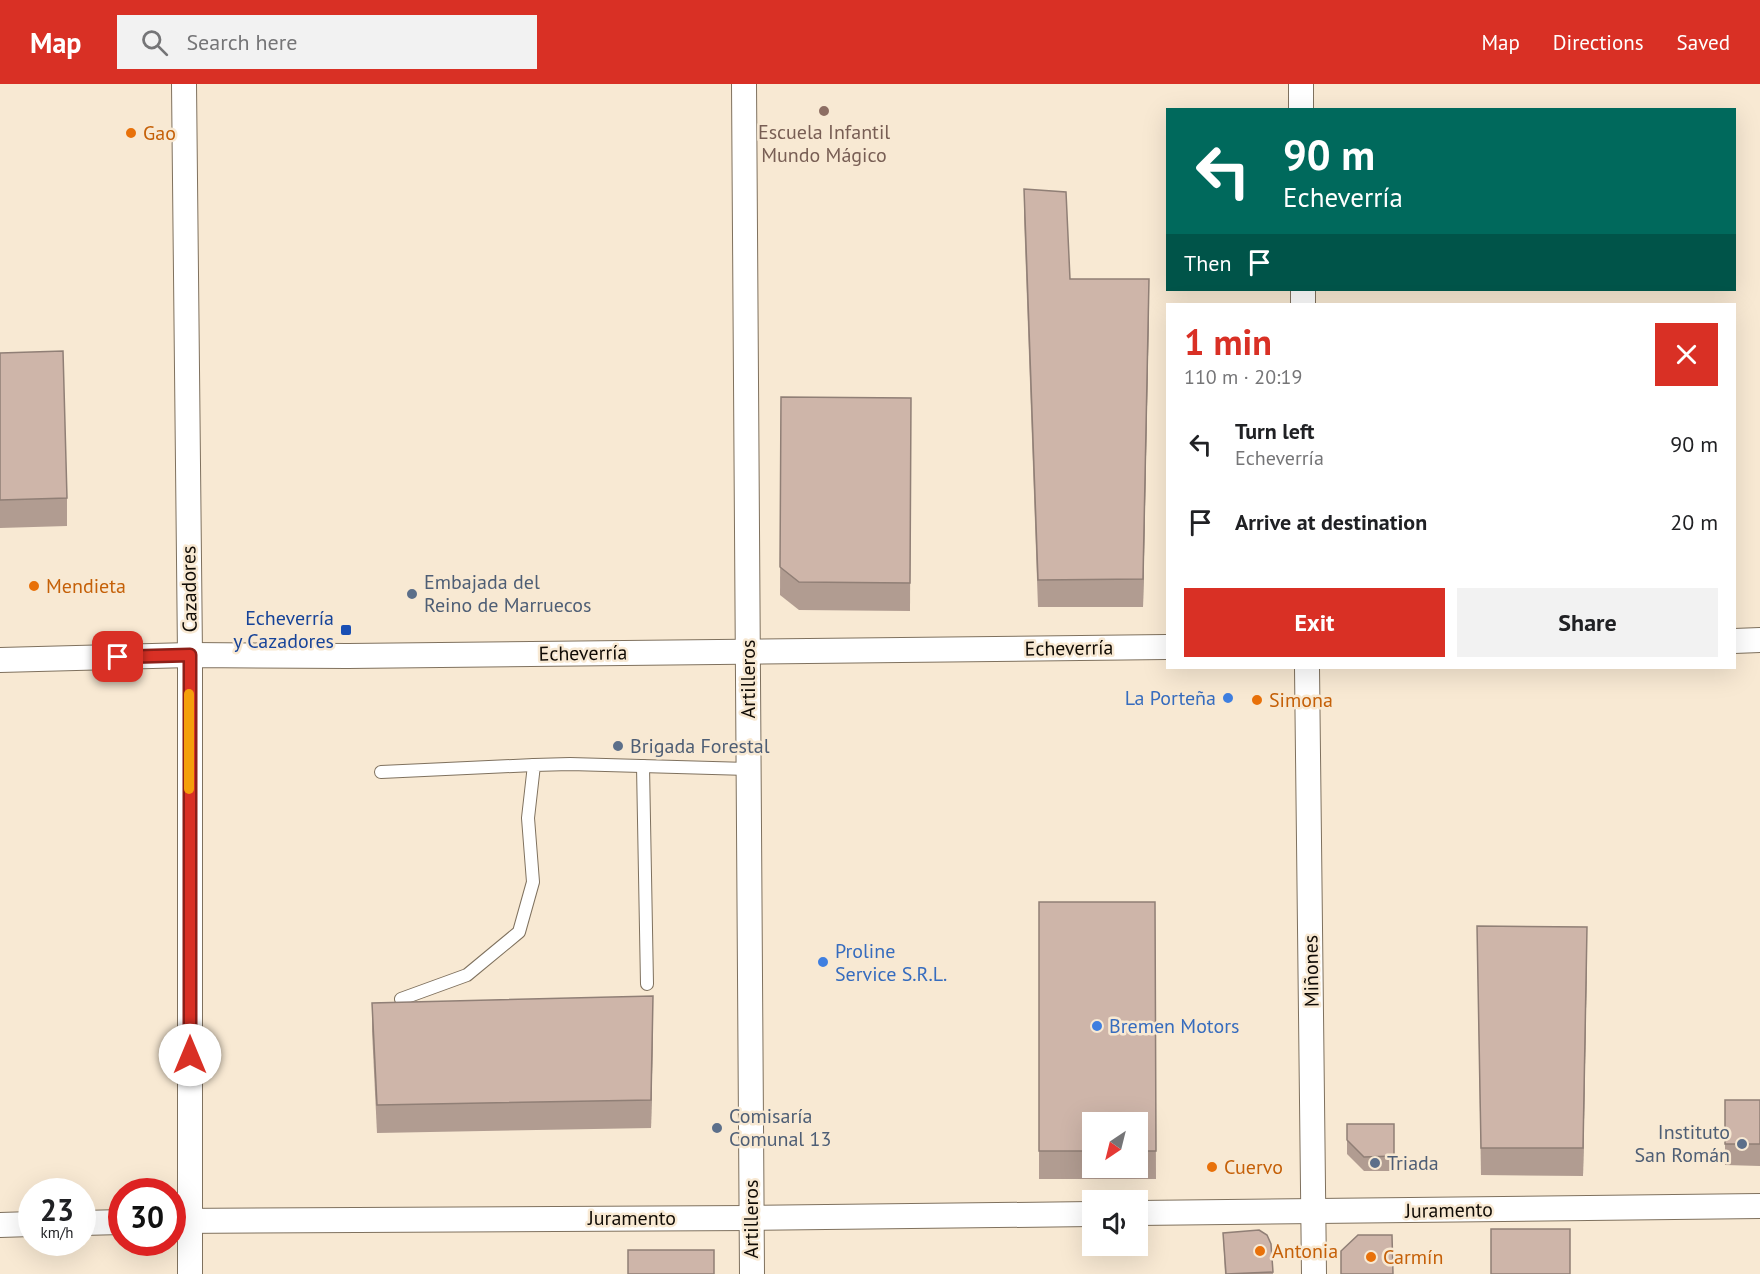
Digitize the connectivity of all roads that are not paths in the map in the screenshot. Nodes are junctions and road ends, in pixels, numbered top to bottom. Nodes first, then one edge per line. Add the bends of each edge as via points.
1 (184, 84) edge
2 (744, 84) edge
3 (1301, 84) edge
4 (1301, 108) edge
5 (1760, 640) edge
6 (1736, 641) edge
7 (1166, 647) edge
8 (747, 652) junction
9 (190, 655) junction
10 (0, 660) edge
11 (1307, 669) edge
12 (534, 765) junction
13 (643, 766) junction
14 (748, 769) junction
15 (381, 772) dead end
16 (647, 984) dead end
17 (401, 999) dead end
18 (183, 1178) edge
19 (1760, 1206) edge
20 (1314, 1211) junction
21 (1148, 1213) edge
22 (1082, 1214) edge
23 (752, 1218) junction
24 (186, 1220) edge
25 (18, 1224) edge
26 (0, 1225) edge
27 (186, 1247) edge
28 (190, 1274) edge
29 (752, 1274) edge
30 (1314, 1274) edge

1 - 9 street, Cazadores
2 - 8 street, Artilleros
3 - 4 street
5 - 6 street
7 - 8 street, Echeverría
8 - 9 street, Echeverría
8 - 14 street, Artilleros
9 - 10 street, Echeverría
9 - 18 street, Cazadores
11 - 20 street, Miñones
12 - 13 lane
12 - 15 lane
12 - 17 lane via 528,818 533,882 519,932 467,975
13 - 14 lane
13 - 16 lane
14 - 23 street, Artilleros
19 - 20 street, Juramento
20 - 21 street, Juramento
20 - 30 street, Miñones
22 - 23 street, Juramento
23 - 24 street, Juramento
23 - 29 street, Artilleros
25 - 26 street
27 - 28 street, Cazadores

